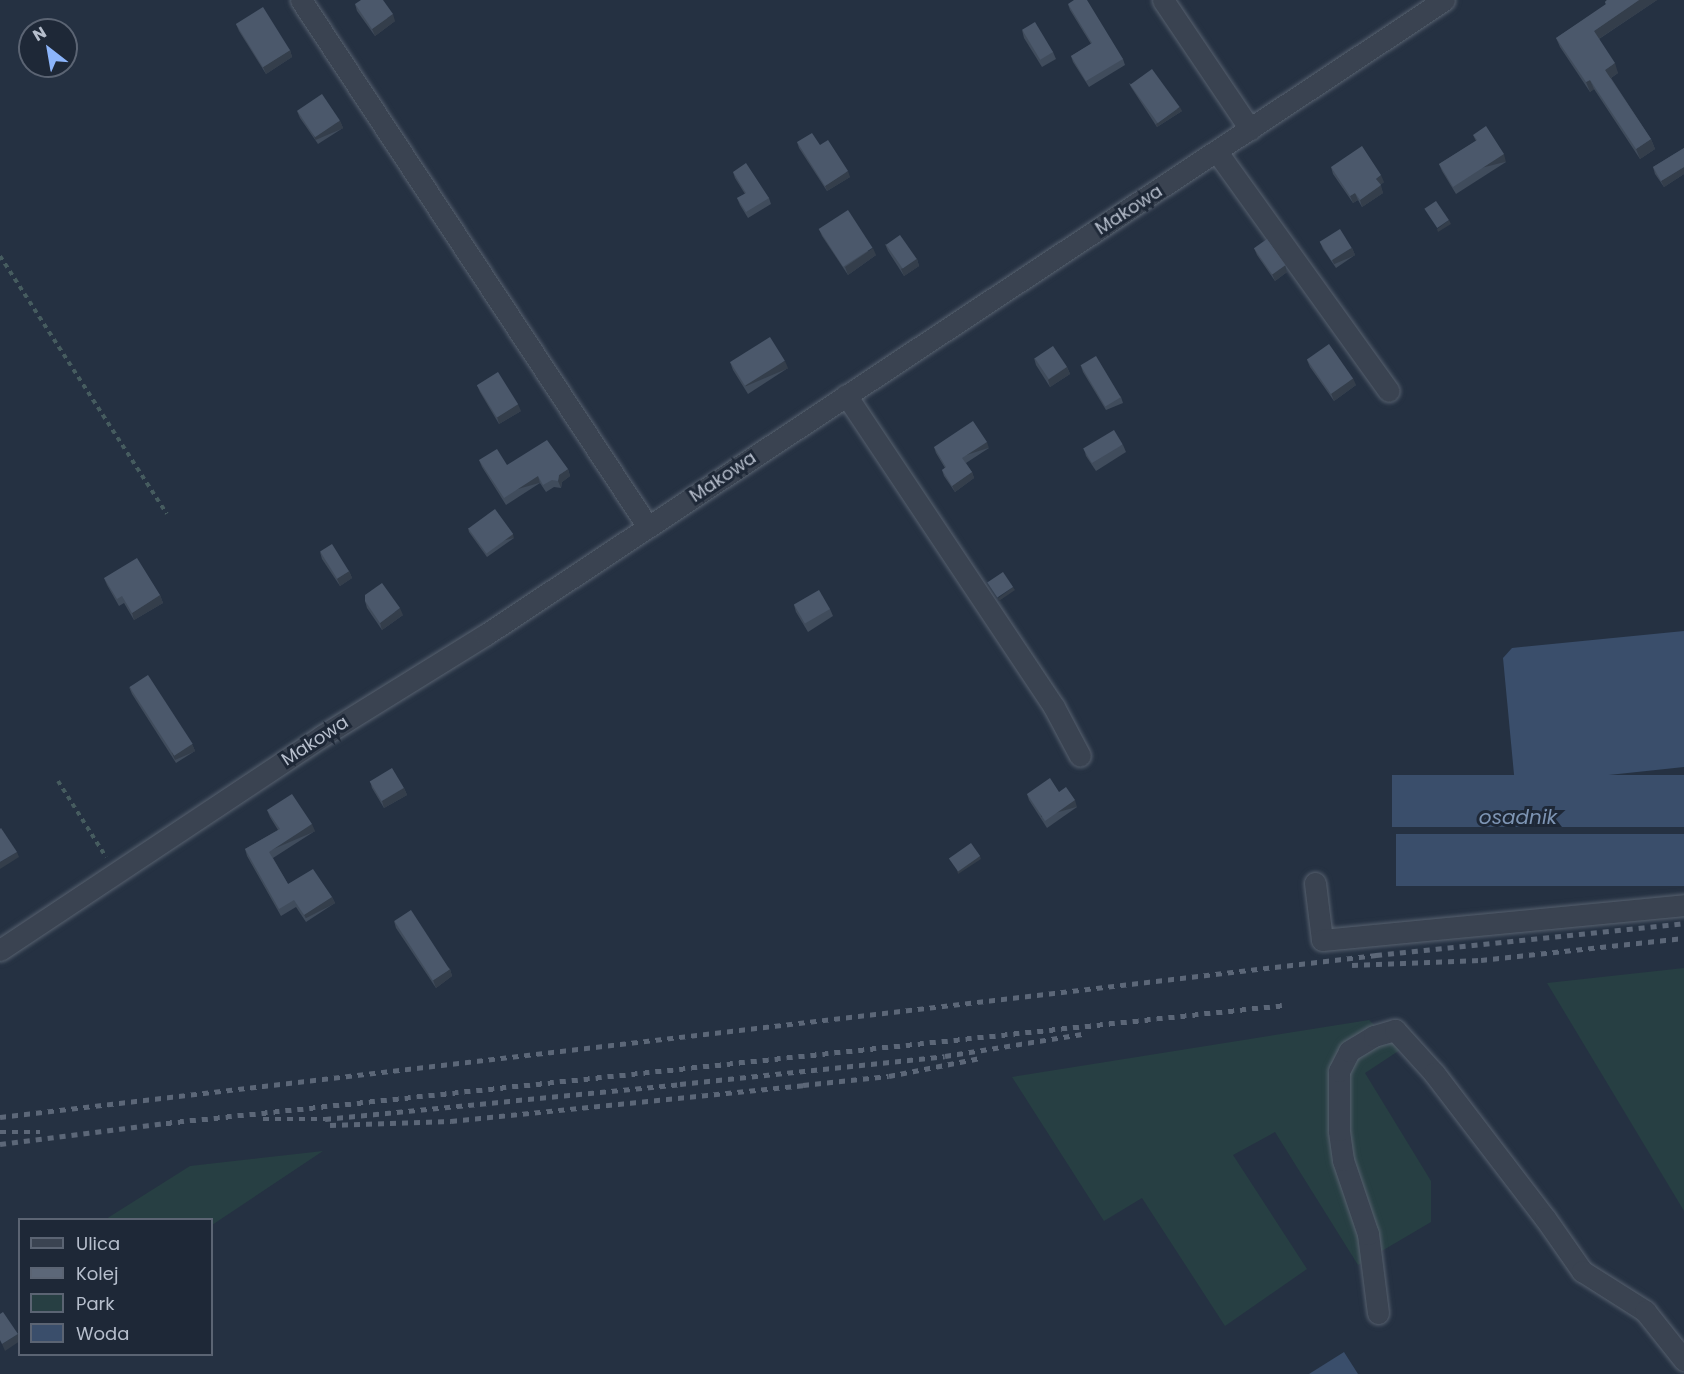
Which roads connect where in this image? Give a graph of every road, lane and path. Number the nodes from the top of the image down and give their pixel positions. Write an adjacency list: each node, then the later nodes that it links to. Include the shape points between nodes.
1 (301, 0): 10 (street)
2 (1163, 0): 4 (street)
3 (1443, 0): 4 (street, Makowa)
4 (1250, 129): 5 (street, Makowa)
5 (1217, 152): 7 (street); 8 (street, Makowa)
6 (0, 256): 9 (path)
7 (1389, 391)
8 (846, 395): 10 (street, Makowa); 11 (street, via 1054,707)
9 (167, 514)
10 (648, 527): 13 (street, Makowa)
11 (1080, 756)
12 (58, 781): 13 (path)
13 (116, 873): 16 (street, Makowa)
14 (1315, 883): 15 (street, via 1322,940)
15 (1684, 905)
16 (0, 950)
17 (1378, 1313): 18 (street, via 1368,1234 1343,1160 1339,1071 1349,1051 1374,1036 1395,1030 1434,1073 1582,1271 1645,1311)
18 (1684, 1360)

